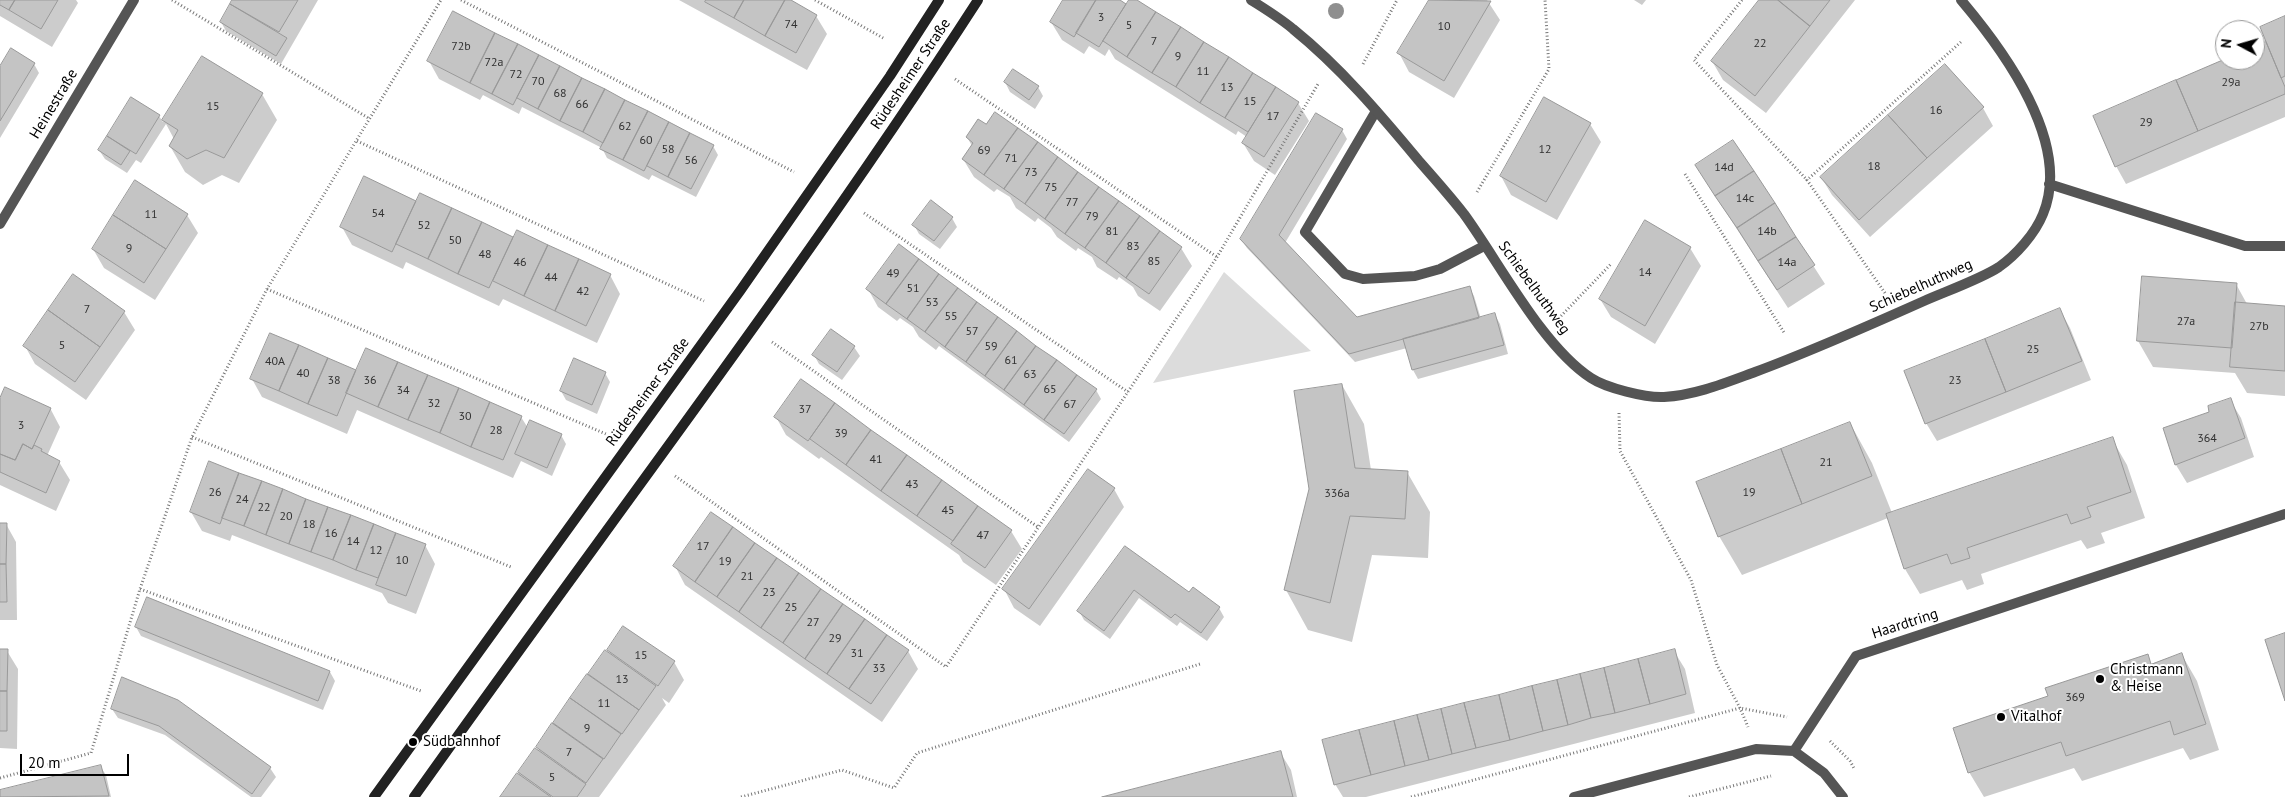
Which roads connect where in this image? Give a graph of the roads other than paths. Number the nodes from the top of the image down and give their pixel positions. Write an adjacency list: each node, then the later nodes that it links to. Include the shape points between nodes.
1 (134, 0): 8 (street, Heinestraße)
2 (938, 0): 13 (main road, Rüdesheimer Straße, via 890,76 740,291)
3 (978, 0): 14 (main road, Rüdesheimer Straße, via 916,96 777,294)
4 (1251, 0): 6 (street, Schiebelhuthweg, via 1291,27 1331,62)
5 (1961, 0): 7 (street, Schiebelhuthweg, via 2032,102 2049,156)
6 (1376, 110): 9 (street, Schiebelhuthweg, via 1464,214); 9 (street, via 1305,232 1345,274 1363,280 1415,276 1440,269)
7 (2049, 184): 9 (street, Schiebelhuthweg, via 2043,214 2028,239 1998,268 1799,356 1703,391 1662,397 1623,390 1592,379 1545,332); 10 (street, via 2245,246)
8 (0, 224)
9 (1484, 246)
10 (2285, 246)
11 (2285, 514): 12 (street, Haardtring, via 1856,656)
12 (1794, 751): 15 (street, via 1756,749); 16 (street, via 1824,773)
13 (374, 797)
14 (414, 797)
15 (1574, 797)
16 (1842, 797)

